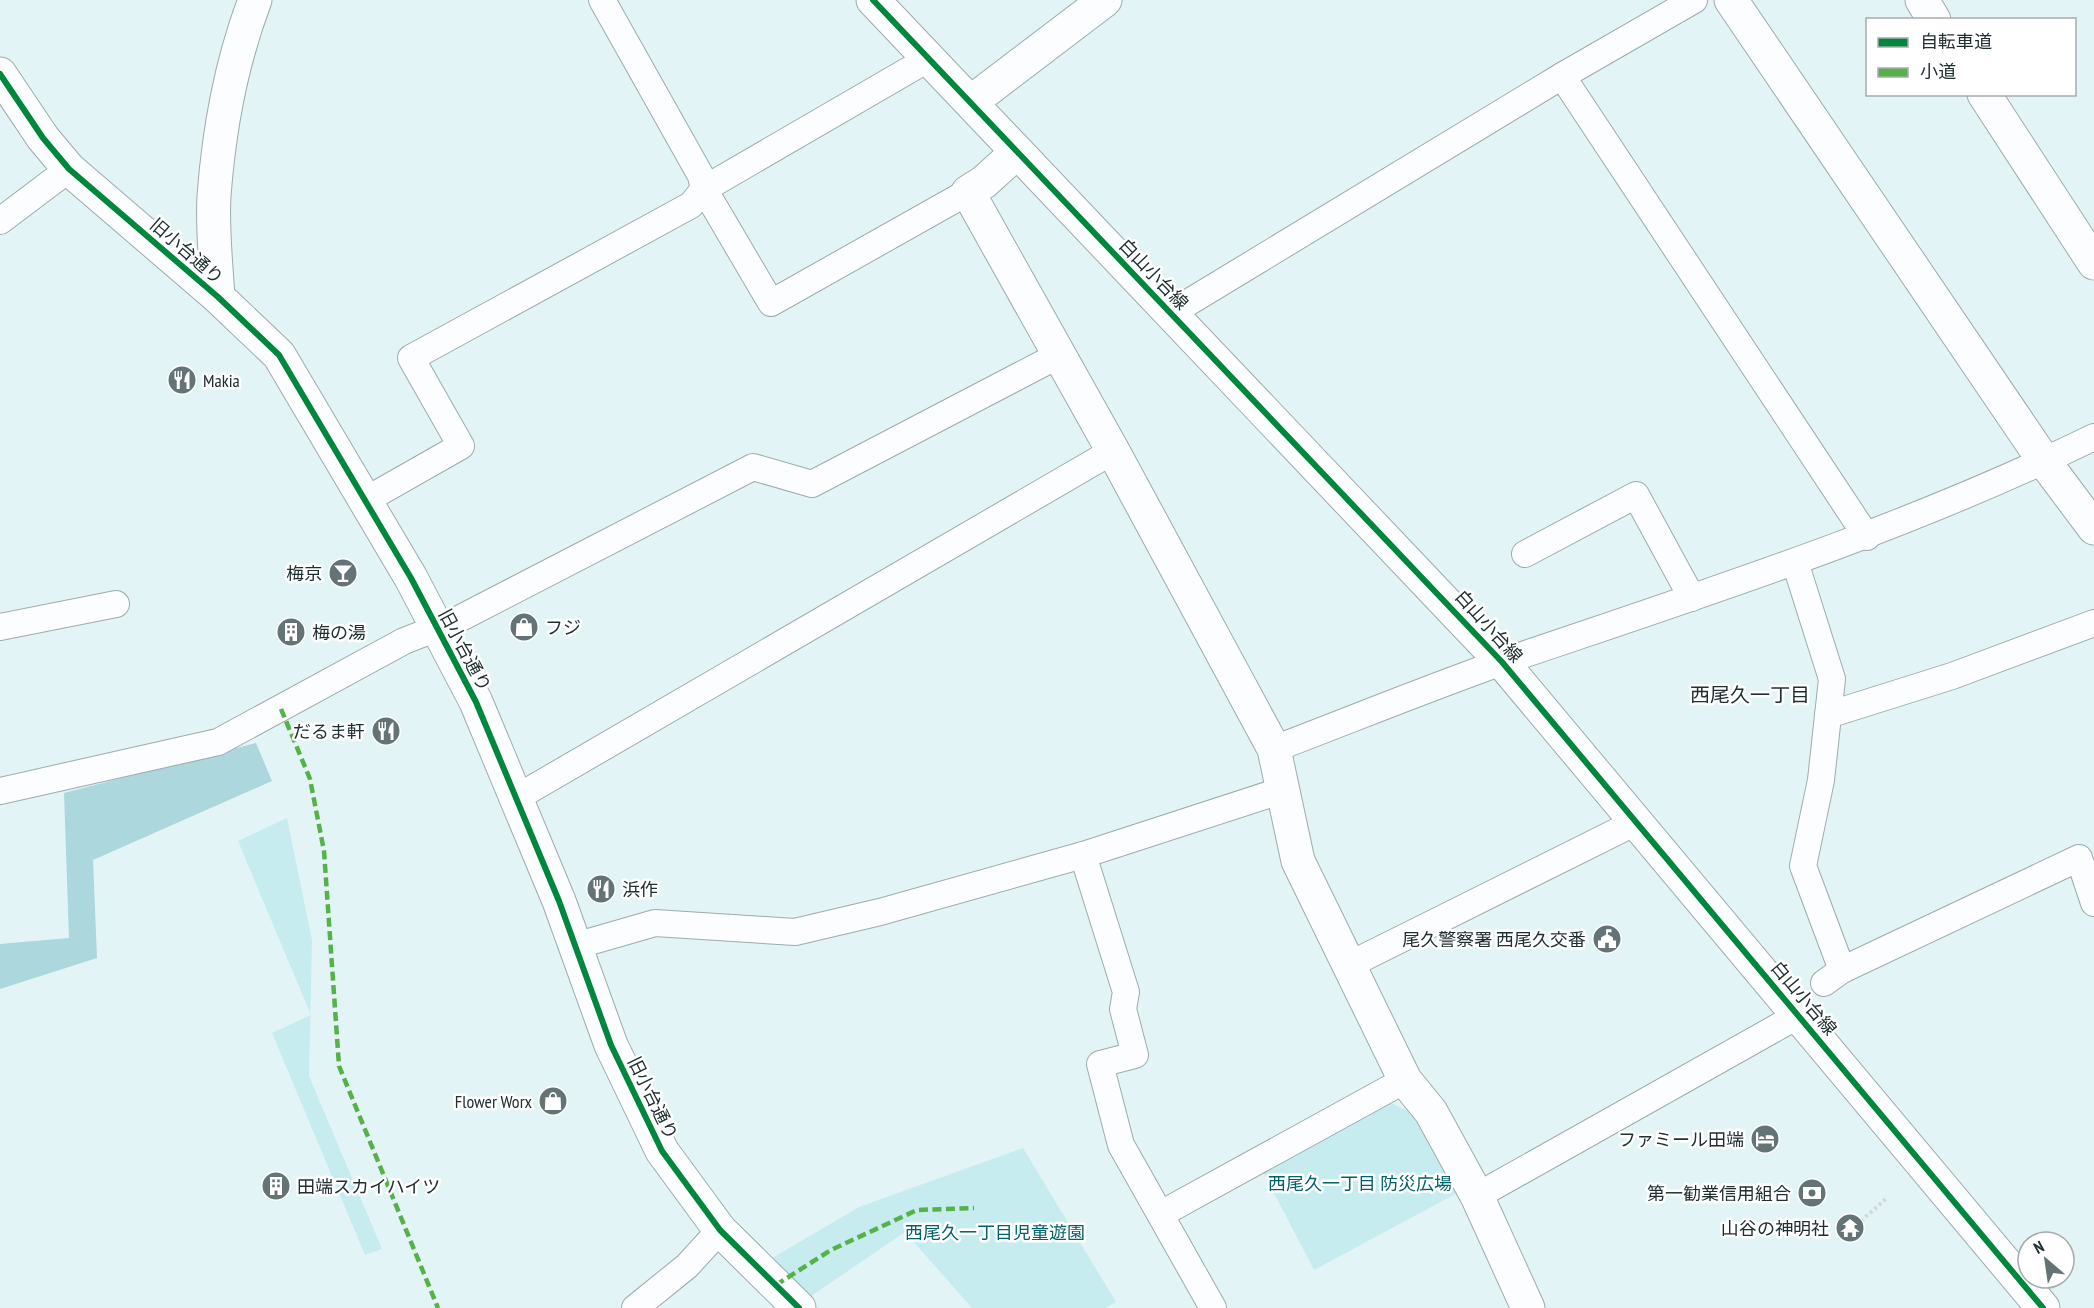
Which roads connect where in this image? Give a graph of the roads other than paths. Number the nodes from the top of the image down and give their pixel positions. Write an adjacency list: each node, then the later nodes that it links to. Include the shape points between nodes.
1 (255, 0): 20 (street, via 243,32 223,116 214,198)
2 (602, 0): 16 (lane, via 701,176)
3 (873, 0): 9 (street, 白山小台線)
4 (1105, 0): 13 (street)
5 (1694, 0): 11 (lane)
6 (1922, 0): 8 (street)
7 (1733, 1): 25 (street)
8 (1933, 18)
9 (928, 59): 13 (street, 白山小台線); 16 (lane)
10 (0, 74): 15 (street, 旧小台通り)
11 (1562, 76): 21 (lane); 28 (lane)
12 (1984, 96): 19 (street)
13 (971, 102): 14 (street, 白山小台線)
14 (1017, 152): 17 (street); 21 (street, 白山小台線)
15 (69, 169): 18 (lane); 20 (street, 旧小台通り)
16 (704, 189): 17 (lane, via 771,303); 26 (lane, via 691,205 411,358 461,446)
17 (968, 192): 22 (street)
18 (0, 221)
19 (2094, 263)
20 (218, 297): 26 (street, 旧小台通り, via 279,355)
21 (1171, 313): 36 (street, 白山小台線)
22 (1059, 355): 24 (street); 35 (lane, via 812,484 753,467)
23 (2094, 437): 25 (lane)
24 (1113, 451): 38 (street); 41 (lane)
25 (2044, 461): 27 (street); 28 (lane)
26 (366, 500): 35 (street, 旧小台通り)
27 (2094, 528)
28 (1867, 537): 30 (lane)
29 (1525, 554): 31 (lane, via 1636,495)
30 (1795, 562): 31 (lane); 37 (lane, via 1832,679)
31 (1692, 598): 36 (lane)
32 (116, 604): 34 (lane)
33 (2094, 623): 37 (lane, via 1952,676)
34 (0, 627)
35 (435, 628): 40 (lane, via 218,742); 41 (street, 旧小台通り, via 476,702)
36 (1502, 662): 38 (lane); 42 (street, 白山小台線)
37 (1828, 715): 44 (lane, via 1821,780 1803,866 1833,977 2079,858)
38 (1274, 749): 39 (street)
39 (1283, 790): 43 (lane); 46 (street, via 1298,861)
40 (0, 791)
41 (516, 798): 45 (street, 旧小台通り)
42 (1636, 822): 46 (lane); 47 (street, 白山小台線)
43 (1083, 855): 45 (lane, via 795,932 655,923); 50 (lane, via 1126,992 1123,1009 1134,1055 1100,1064 1121,1145)
44 (2094, 903)
45 (575, 946): 51 (street, 旧小台通り, via 611,1045 662,1151)
46 (1348, 965): 48 (street)
47 (1799, 1015): 49 (lane); 56 (street, 白山小台線)
48 (1405, 1080): 49 (street, via 1431,1112); 50 (lane)
49 (1477, 1196): 55 (street)
50 (1161, 1214): 54 (lane)
51 (720, 1230): 52 (lane, via 687,1266); 53 (street, 旧小台通り)
52 (635, 1308)
53 (799, 1308)
54 (1213, 1308)
55 (1528, 1308)
56 (2043, 1308)

